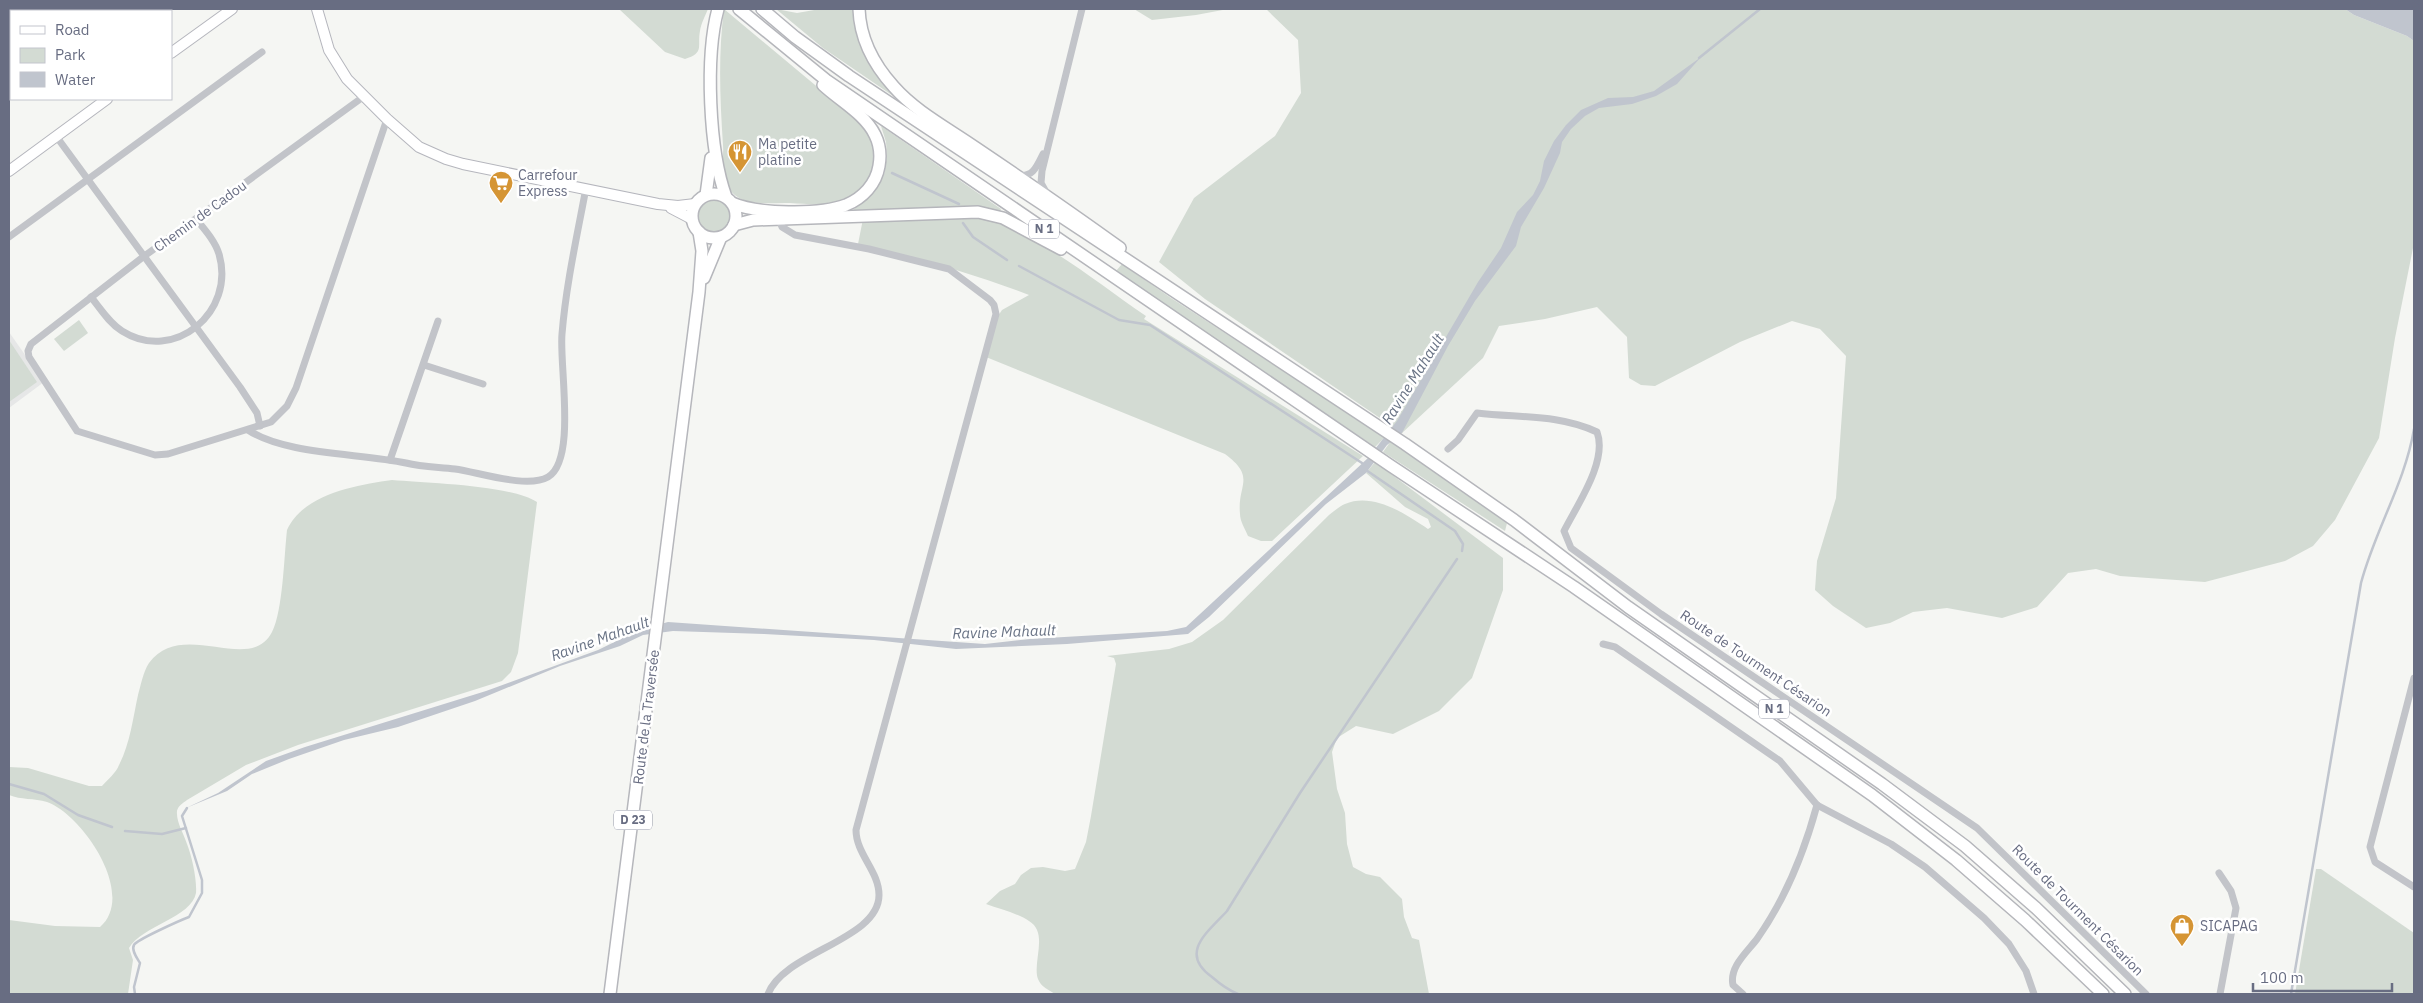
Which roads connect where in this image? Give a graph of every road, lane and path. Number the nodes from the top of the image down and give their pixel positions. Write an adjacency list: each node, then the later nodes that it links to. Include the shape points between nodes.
1 (232, 9): 8 (main road)
2 (317, 9): 11 (main road, via 329,50)
3 (718, 9): 16 (main road, via 712,48)
4 (739, 9): 10 (main road, N 1)
5 (762, 9): 38 (main road, N 1, via 849,76)
6 (859, 9): 18 (main road, via 863,37 870,53 908,102)
7 (1082, 9): 15 (street)
8 (172, 52)
9 (262, 52): 19 (street)
10 (792, 54): 22 (main road, via 870,127 880,151 876,178 857,199 839,207 763,210 742,207); 34 (main road, N 1)
11 (363, 97): 13 (main road); 26 (street, Chemin de Cadou)
12 (106, 100): 14 (main road)
13 (387, 119): 20 (main road, via 419,147 446,159); 42 (street, via 296,388 279,416)
14 (56, 136): 17 (main road); 19 (street)
15 (1049, 140): 18 (street, via 1033,173 1026,176); 25 (street, via 1041,183 1044,190)
16 (713, 144): 21 (main road); 22 (main road, via 718,176)
17 (9, 171)
18 (1015, 174): 25 (main road)
19 (87, 180): 31 (street); 33 (street)
20 (586, 188): 23 (main road); 45 (street, via 561,336 564,425 556,469 546,478 525,481)
21 (706, 195): 22 (main road, via 716,193); 24 (main road)
22 (729, 200): 29 (main road, via 736,212)
23 (658, 204): 24 (main road); 27 (main road)
24 (695, 204): 27 (main road)
25 (1063, 206): 38 (main road)
26 (196, 219): 33 (street, Chemin de Cadou); 39 (street, via 214,242 221,266 221,281 215,306)
27 (692, 219): 30 (main road)
28 (779, 219): 29 (main road); 34 (main road, via 985,213 1011,222); 52 (street, via 785,230 795,235 949,269 990,300 996,309 995,324 856,830 858,842 878,884 875,909 858,928 778,977)
29 (734, 224): 32 (main road)
30 (699, 232): 32 (main road, via 712,238); 35 (main road, Route de la Traversée / D 23, via 702,251)
31 (9, 236)
32 (721, 237): 35 (main road, Route de la Traversée / D 23)
33 (143, 258): 36 (street, Chemin de Cadou); 39 (street)
34 (1106, 273): 55 (main road, N 1, via 1574,587 1872,796 1956,860 2026,920)
35 (699, 292): 51 (main road, Route de la Traversée / D 23)
36 (92, 297): 39 (street, via 114,326 136,338 173,339); 43 (street, Chemin de Cadou, via 38,337 29,348 29,357 74,428 81,433 161,455)
37 (438, 321): 40 (street)
38 (1226, 327): 56 (main road, N 1, via 1405,444 1514,520 1628,607 1882,784 1965,846 2036,908)
39 (196, 328): 42 (street, via 240,387)
40 (424, 365): 41 (street); 45 (street)
41 (483, 384)
42 (260, 426): 43 (street)
43 (248, 430): 45 (street, via 259,437 291,446)
44 (1448, 449): 57 (street, Route de Tourment Césarion, via 1477,413 1547,417 1597,432 1601,442 1597,463 1564,531 1571,548 1661,614 1977,828)
45 (390, 460)
46 (1603, 644): 48 (street, via 1616,647 1780,761)
47 (2414, 678): 50 (street, via 2370,848 2375,862)
48 (1817, 805): 53 (street, via 1804,849 1785,894 1734,969 1733,985); 54 (street, via 1907,854 1953,890 2009,944 2026,971)
49 (2219, 873): 58 (street, via 2231,891 2236,908)
50 (2414, 887)
51 (610, 994)
52 (768, 994)
53 (1743, 994)
54 (2034, 994)
55 (2103, 994)
56 (2125, 994)
57 (2146, 994)
58 (2220, 994)

